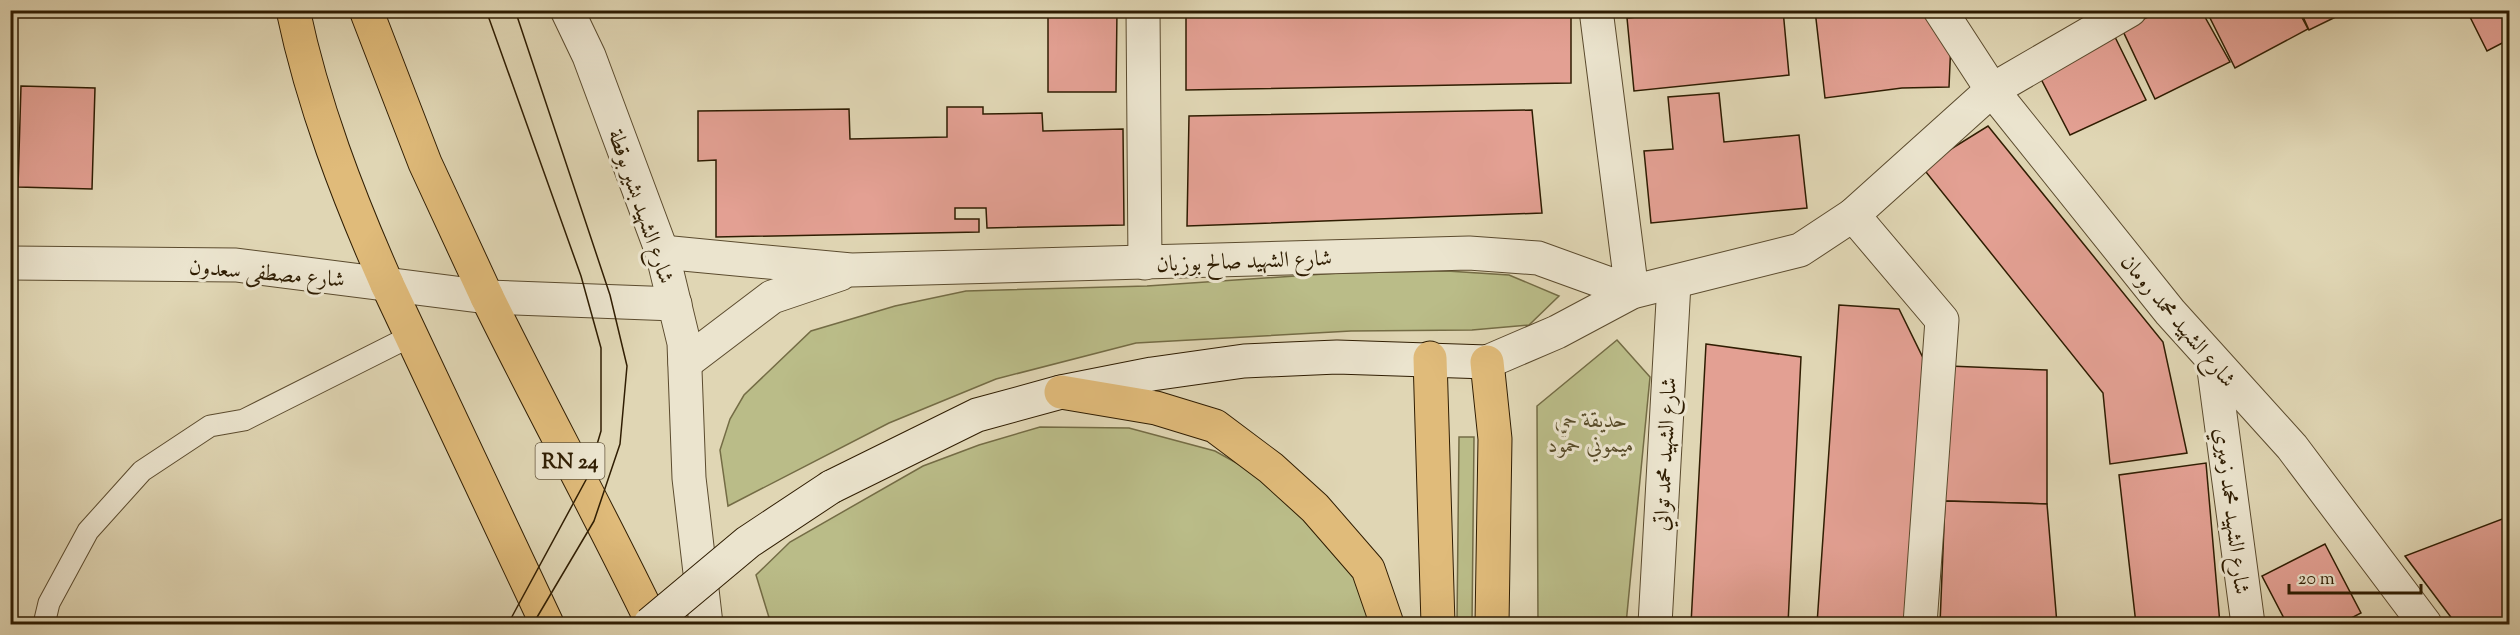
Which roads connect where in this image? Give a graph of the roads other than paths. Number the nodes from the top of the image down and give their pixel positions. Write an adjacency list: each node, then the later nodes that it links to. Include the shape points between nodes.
1 (293, 10): 15 (main road, via 304,62 332,146)
2 (366, 10): 17 (main road, RN 24, via 425,163)
3 (567, 10): 10 (street, شارع الشهيد بشير بوقطة, via 589,56)
4 (1143, 10): 12 (street)
5 (1596, 10): 16 (street)
6 (1940, 10): 8 (street, شارع الشهيد محمد رومان)
7 (2130, 10): 8 (street)
8 (1992, 90): 9 (street); 22 (street, شارع الشهيد محمد رومان)
9 (1853, 215): 14 (street, via 1800,250); 33 (street, via 1942,320)
10 (662, 252): 13 (street, شارع الشهيد صالح بوزيان); 18 (street, شارع الشهيد بشير بوقطة)
11 (10, 263): 15 (street, شارع مصطفى سعدون, via 236,264)
12 (1145, 263): 13 (street, شارع الشهيد صالح بوزيان); 16 (street, شارع الشهيد صالح بوزيان, via 1469,253 1538,258)
13 (851, 270): 23 (street, شارع الشهيد صالح بوزيان, via 772,297)
14 (1674, 283): 16 (street); 32 (street, شارع الشهيد محمد تواتي)
15 (387, 284): 17 (street, شارع مصطفى سعدون); 19 (main road)
16 (1632, 292): 21 (street, via 1557,332)
17 (487, 297): 18 (street, شارع مصطفى سعدون); 27 (main road, RN 24)
18 (675, 304): 23 (street, شارع الشهيد بشير بوقطة)
19 (411, 336): 25 (lane, via 244,420 210,426 142,471 88,531 49,603); 26 (main road)
20 (1430, 358): 21 (street); 24 (street, via 1244,361); 30 (main road)
21 (1487, 362): 31 (main road, via 1495,439)
22 (2213, 362): 34 (street, شارع الشهيد محمد زميري); 35 (street, شارع الشهيد محمد رومان, via 2292,447)
23 (685, 363): 28 (street, شارع الشهيد بشير بوقطة, via 689,478)
24 (1061, 392): 27 (street, bridge, via 977,415 831,487 748,542); 29 (main road, via 1156,408 1215,426 1271,468 1315,508 1368,569)
25 (44, 624)
26 (547, 624)
27 (651, 624)
28 (706, 624)
29 (1387, 624)
30 (1438, 624)
31 (1492, 624)
32 (1655, 624)
33 (1920, 624)
34 (2248, 624)
35 (2425, 624)

